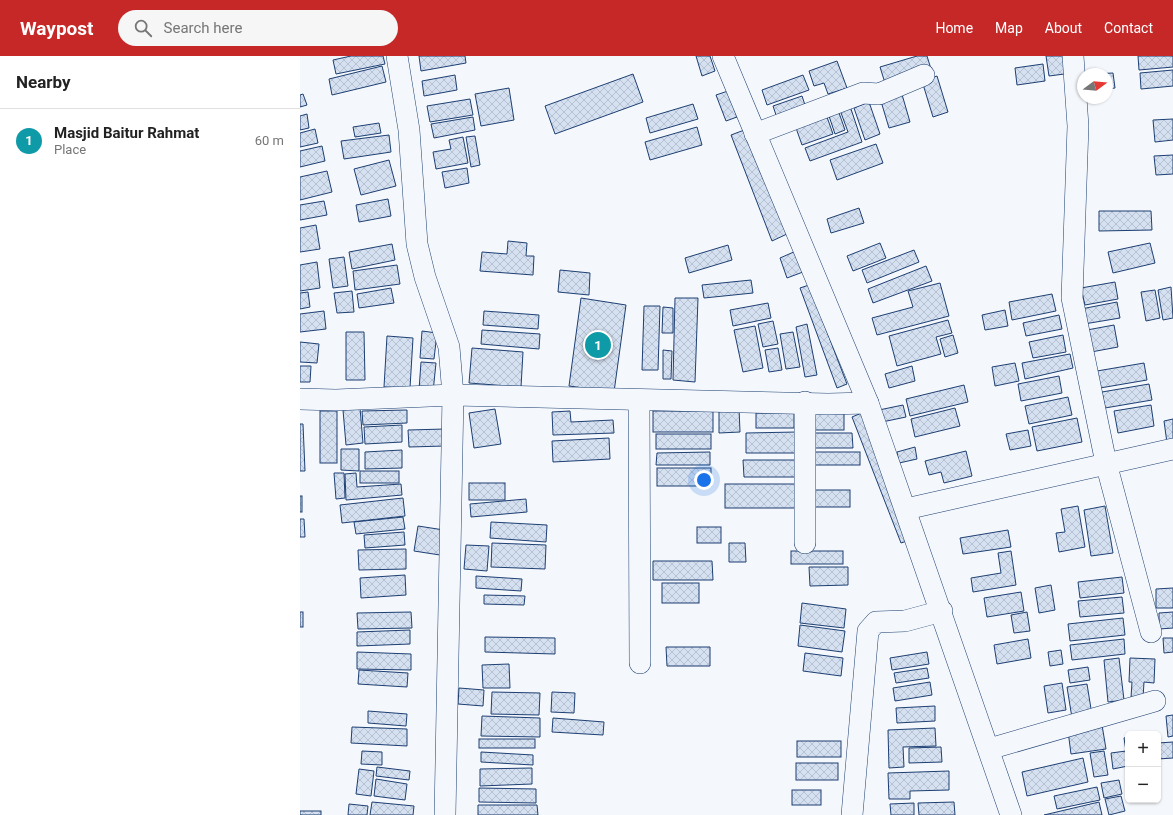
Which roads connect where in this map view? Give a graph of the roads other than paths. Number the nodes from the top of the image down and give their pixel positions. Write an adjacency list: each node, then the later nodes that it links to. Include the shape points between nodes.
1 (397, 56): 6 (street, via 409,130 417,244 425,277 449,347)
2 (723, 56): 5 (street)
3 (1073, 56): 12 (street, via 1078,126 1072,298)
4 (924, 75): 5 (street, via 879,94 863,93)
5 (755, 134): 10 (street)
6 (453, 395): 7 (street); 8 (street); 20 (street)
7 (300, 399)
8 (640, 400): 9 (street); 17 (street)
9 (805, 402): 10 (street); 14 (street)
10 (862, 403): 13 (street)
11 (1173, 449): 12 (street)
12 (1106, 463): 13 (street); 16 (street)
13 (906, 509): 15 (street)
14 (806, 543)
15 (936, 612): 19 (street); 21 (street, via 905,621 876,622 868,631)
16 (1151, 632)
17 (640, 663)
18 (1155, 702): 19 (street)
19 (989, 749): 22 (street)
20 (445, 815)
21 (852, 815)
22 (1011, 815)

